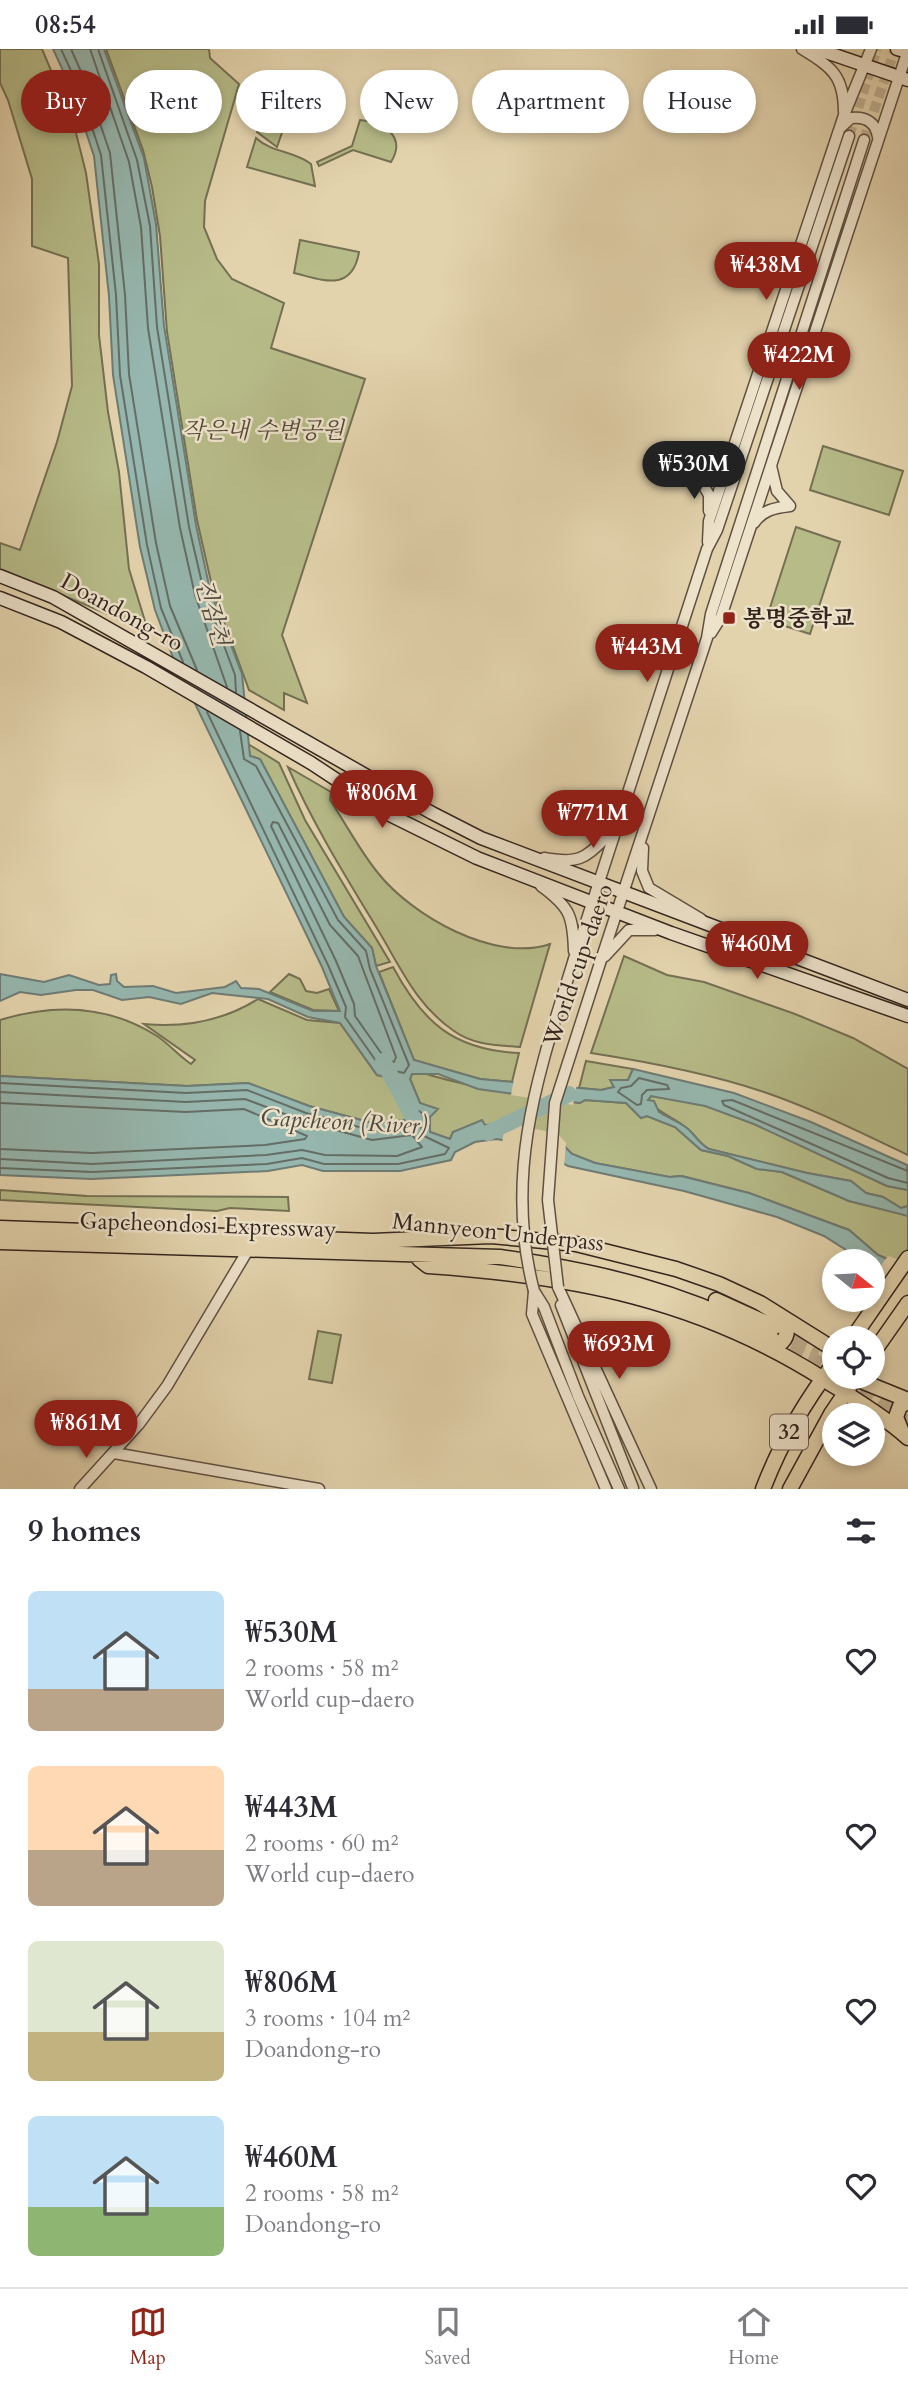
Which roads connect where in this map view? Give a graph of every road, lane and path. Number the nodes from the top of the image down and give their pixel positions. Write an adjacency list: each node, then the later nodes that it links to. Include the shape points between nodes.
1 (802, 49): 8 (street, via 831,68 841,82)
2 (817, 49): 6 (main road)
3 (872, 49): 6 (street)
4 (897, 49): 5 (main road)
5 (908, 52): 7 (street)
6 (865, 67): 7 (main road); 8 (street)
7 (903, 79): 11 (street)
8 (844, 115): 9 (street)
9 (843, 135): 11 (street, via 851,118 865,118 874,126); 12 (street); 16 (street, via 717,530)
10 (864, 140): 19 (street, World cup-daero)
11 (877, 144): 13 (street)
12 (737, 443): 14 (street); 14 (street, via 719,467 698,476 709,495)
13 (771, 461): 15 (street); 15 (street, via 777,491 790,506 760,514)
14 (709, 521): 16 (street)
15 (750, 529): 19 (street, via 721,617)
16 (707, 548): 20 (street, World cup-daero)
17 (0, 576): 22 (main road, Doandong-ro, via 53,597 140,644 432,813 481,838)
18 (0, 598): 23 (main road, Doandong-ro, via 61,622 146,667 434,838)
19 (707, 638): 21 (street, World cup-daero)
20 (616, 828): 22 (street, via 583,859 565,862); 24 (street, World cup-daero)
21 (643, 838): 25 (street, World cup-daero); 28 (street, via 642,871 649,888 660,898 690,910)
22 (534, 856): 24 (main road, Doandong-ro)
23 (531, 878): 26 (main road, Doandong-ro); 30 (street, via 566,907)
24 (599, 881): 25 (main road, Doandong-ro); 26 (street, World cup-daero)
25 (625, 893): 27 (street, World cup-daero); 28 (main road, Doandong-ro)
26 (593, 902): 27 (main road, Doandong-ro); 30 (street, World cup-daero)
27 (619, 912): 29 (main road, Doandong-ro); 31 (street, World cup-daero)
28 (708, 926): 32 (main road, Doandong-ro)
29 (671, 933): 31 (street, via 629,930); 33 (main road, Doandong-ro)
30 (574, 959): 41 (street, World cup-daero, bridge, via 530,1105 524,1154 523,1230)
31 (601, 960): 40 (street, World cup-daero, bridge, via 564,1070 554,1116 548,1200)
32 (908, 1000)
33 (908, 1016)
34 (0, 1228): 37 (main road, Gapcheondosi Expressway)
35 (373, 1241): 37 (main road, Gapcheondosi Expressway); 43 (main road, via 468,1236 576,1244 676,1269); 45 (main road, Mannyeon Underpass, via 581,1259 682,1288)
36 (0, 1242): 37 (main road, Gapcheondosi Expressway)
37 (252, 1242): 38 (main road, Gapcheondosi Expressway); 57 (street, via 167,1385)
38 (415, 1256): 45 (main road, Mannyeon Underpass, via 500,1257 603,1273 675,1294)
39 (908, 1258): 44 (main road)
40 (558, 1287): 58 (street); 59 (street, World cup-daero, via 589,1384)
41 (534, 1291): 62 (street, via 533,1314); 63 (street, World cup-daero)
42 (908, 1303): 46 (main road)
43 (775, 1312): 45 (main road, via 787,1327 786,1337 782,1342); 47 (main road)
44 (861, 1326)
45 (770, 1336): 48 (main road)
46 (885, 1336)
47 (822, 1342)
48 (822, 1370)
49 (885, 1384): 55 (main road)
50 (822, 1387): 64 (main road, 32, via 804,1405)
51 (842, 1389): 54 (main road)
52 (848, 1389): 54 (main road)
53 (881, 1389): 55 (main road)
54 (846, 1393): 56 (main road); 65 (main road)
55 (908, 1400): 56 (main road, via 896,1417)
56 (906, 1436)
57 (114, 1453): 60 (street); 61 (street)
58 (649, 1486)
59 (633, 1488)
60 (80, 1489)
61 (319, 1489)
62 (606, 1489)
63 (619, 1489)
64 (763, 1489)
65 (790, 1489)

